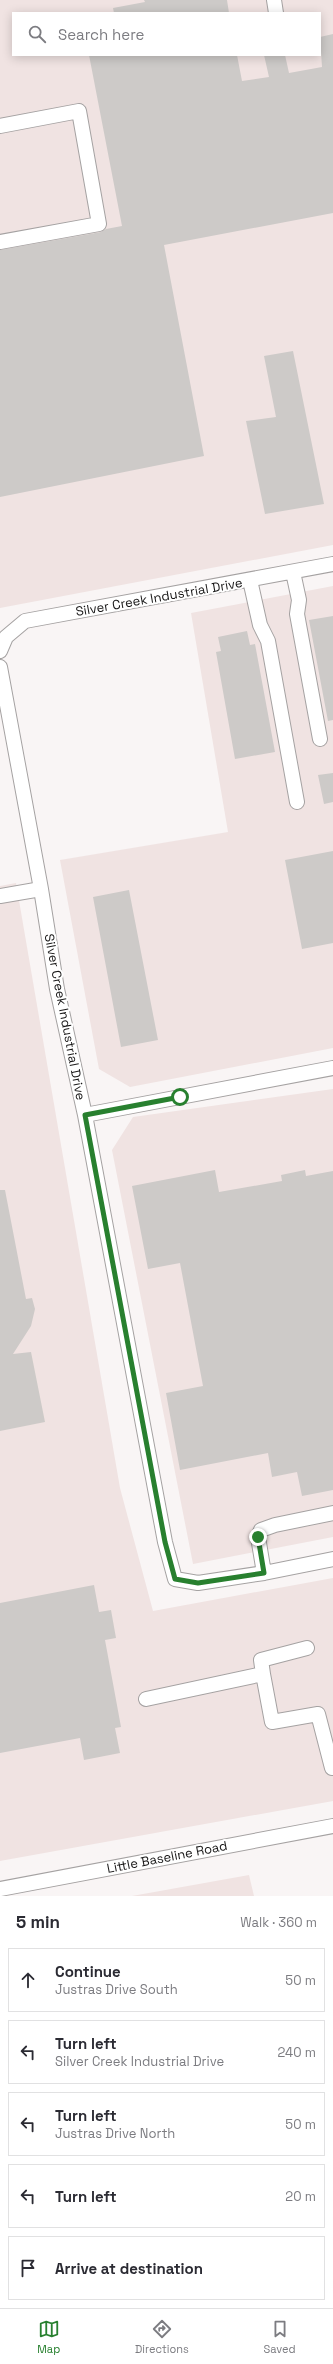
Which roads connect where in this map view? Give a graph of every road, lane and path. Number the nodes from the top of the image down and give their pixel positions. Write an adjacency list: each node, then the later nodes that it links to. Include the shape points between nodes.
1 (274, 0): 2 (street)
2 (276, 12)
3 (0, 126): 4 (street, via 79,111 99,224)
4 (0, 242)
5 (333, 564): 6 (street, Silver Creek Industrial Drive)
6 (293, 572): 7 (street, Silver Creek Industrial Drive); 11 (street, via 299,600 296,614)
7 (250, 580): 8 (street, Silver Creek Industrial Drive, via 25,621); 12 (street, via 260,624 268,641)
8 (3, 634): 9 (street, Silver Creek Industrial Drive)
9 (0, 651)
10 (0, 667): 13 (street, Silver Creek Industrial Drive)
11 (320, 740)
12 (297, 802)
13 (41, 888): 14 (street); 16 (street, Silver Creek Industrial Drive, via 56,989)
14 (0, 896)
15 (333, 1068): 16 (street)
16 (85, 1115): 19 (street, Silver Creek Industrial Drive, via 165,1542 175,1579 198,1583)
17 (333, 1513): 19 (street, via 261,1530 258,1537)
18 (333, 1558): 19 (street)
19 (264, 1573)
20 (308, 1648): 21 (street, via 261,1660)
21 (263, 1674): 22 (street); 23 (street, via 272,1722 318,1714)
22 (146, 1699)
23 (332, 1768)
24 (333, 1826): 25 (street, Little Baseline Road)
25 (0, 1889)

